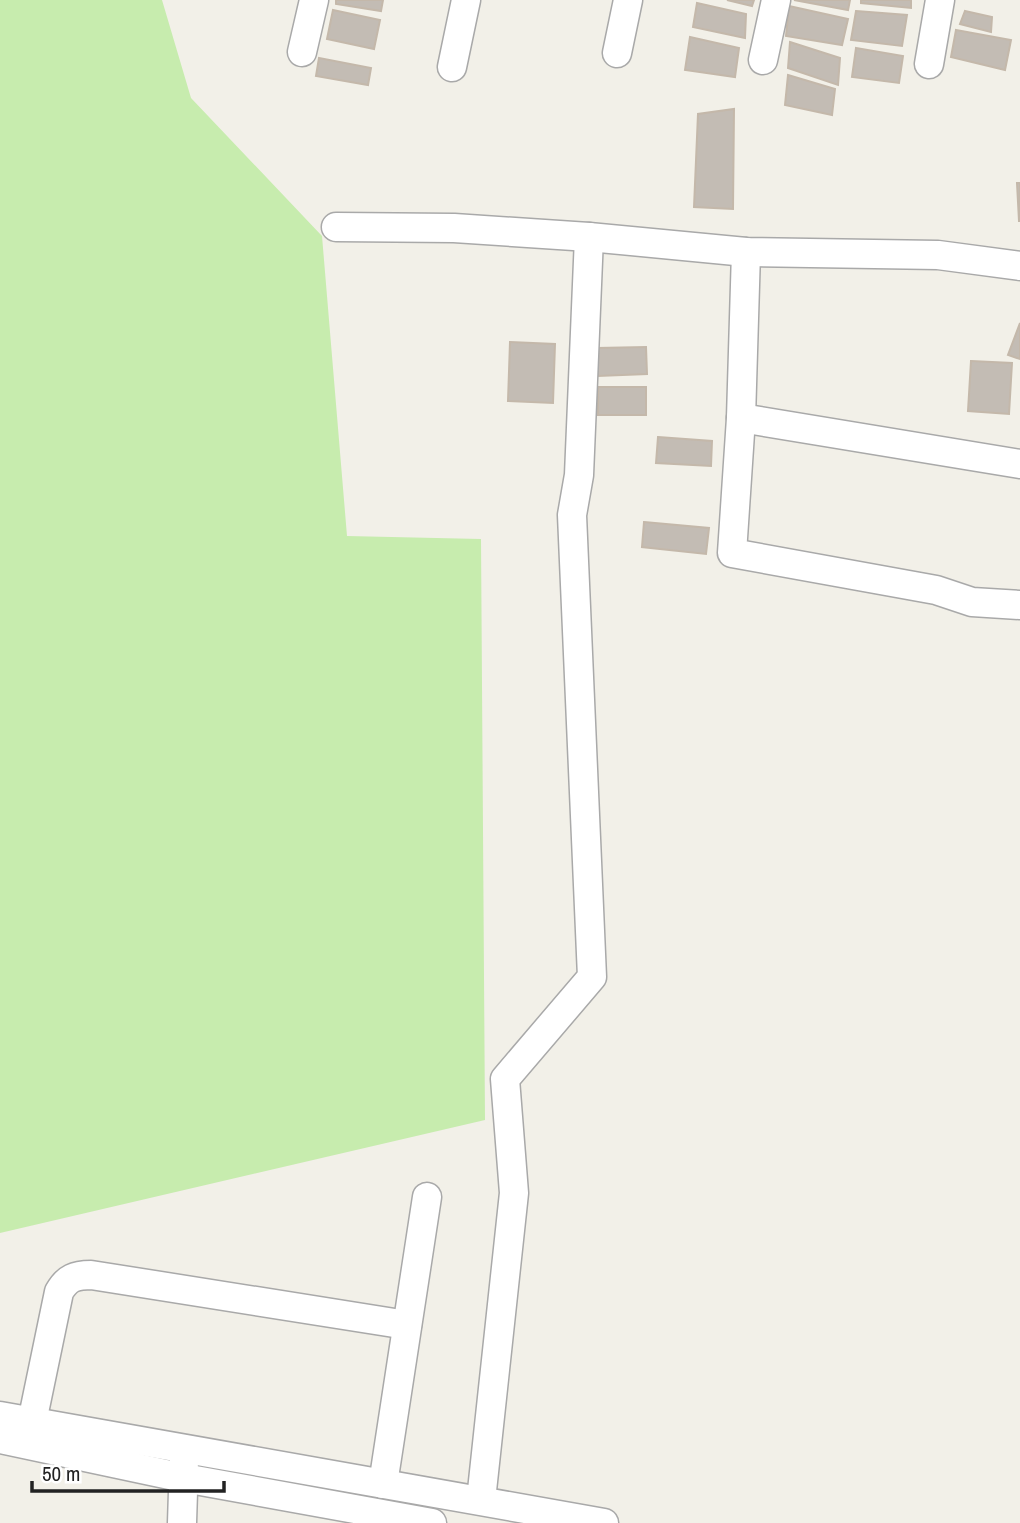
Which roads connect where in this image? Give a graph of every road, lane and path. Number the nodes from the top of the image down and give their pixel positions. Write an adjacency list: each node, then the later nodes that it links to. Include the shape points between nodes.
1 (314, 0): 6 (street)
2 (466, 0): 10 (street)
3 (628, 0): 7 (street)
4 (776, 0): 8 (street)
5 (940, 0): 9 (street)
6 (302, 51)
7 (617, 53)
8 (763, 60)
9 (929, 64)
10 (452, 66)
11 (336, 227): 12 (street, via 454,228)
12 (589, 237): 13 (street); 25 (street, via 579,475 572,515 592,977 505,1079 514,1193)
13 (746, 252): 14 (street, via 938,255); 15 (street)
14 (1020, 265)
15 (741, 418): 16 (street); 17 (street, via 732,553 936,590 972,602)
16 (1020, 464)
17 (1020, 605)
18 (427, 1197): 19 (street)
19 (407, 1325): 21 (street, via 78,1275 66,1280 59,1292); 24 (street)
20 (0, 1416): 21 (street)
21 (32, 1422): 23 (street)
22 (0, 1439): 23 (street)
23 (184, 1464): 24 (street); 26 (street); 27 (street)
24 (383, 1484): 25 (street)
25 (481, 1500): 28 (street)
26 (182, 1523)
27 (432, 1523)
28 (604, 1523)

